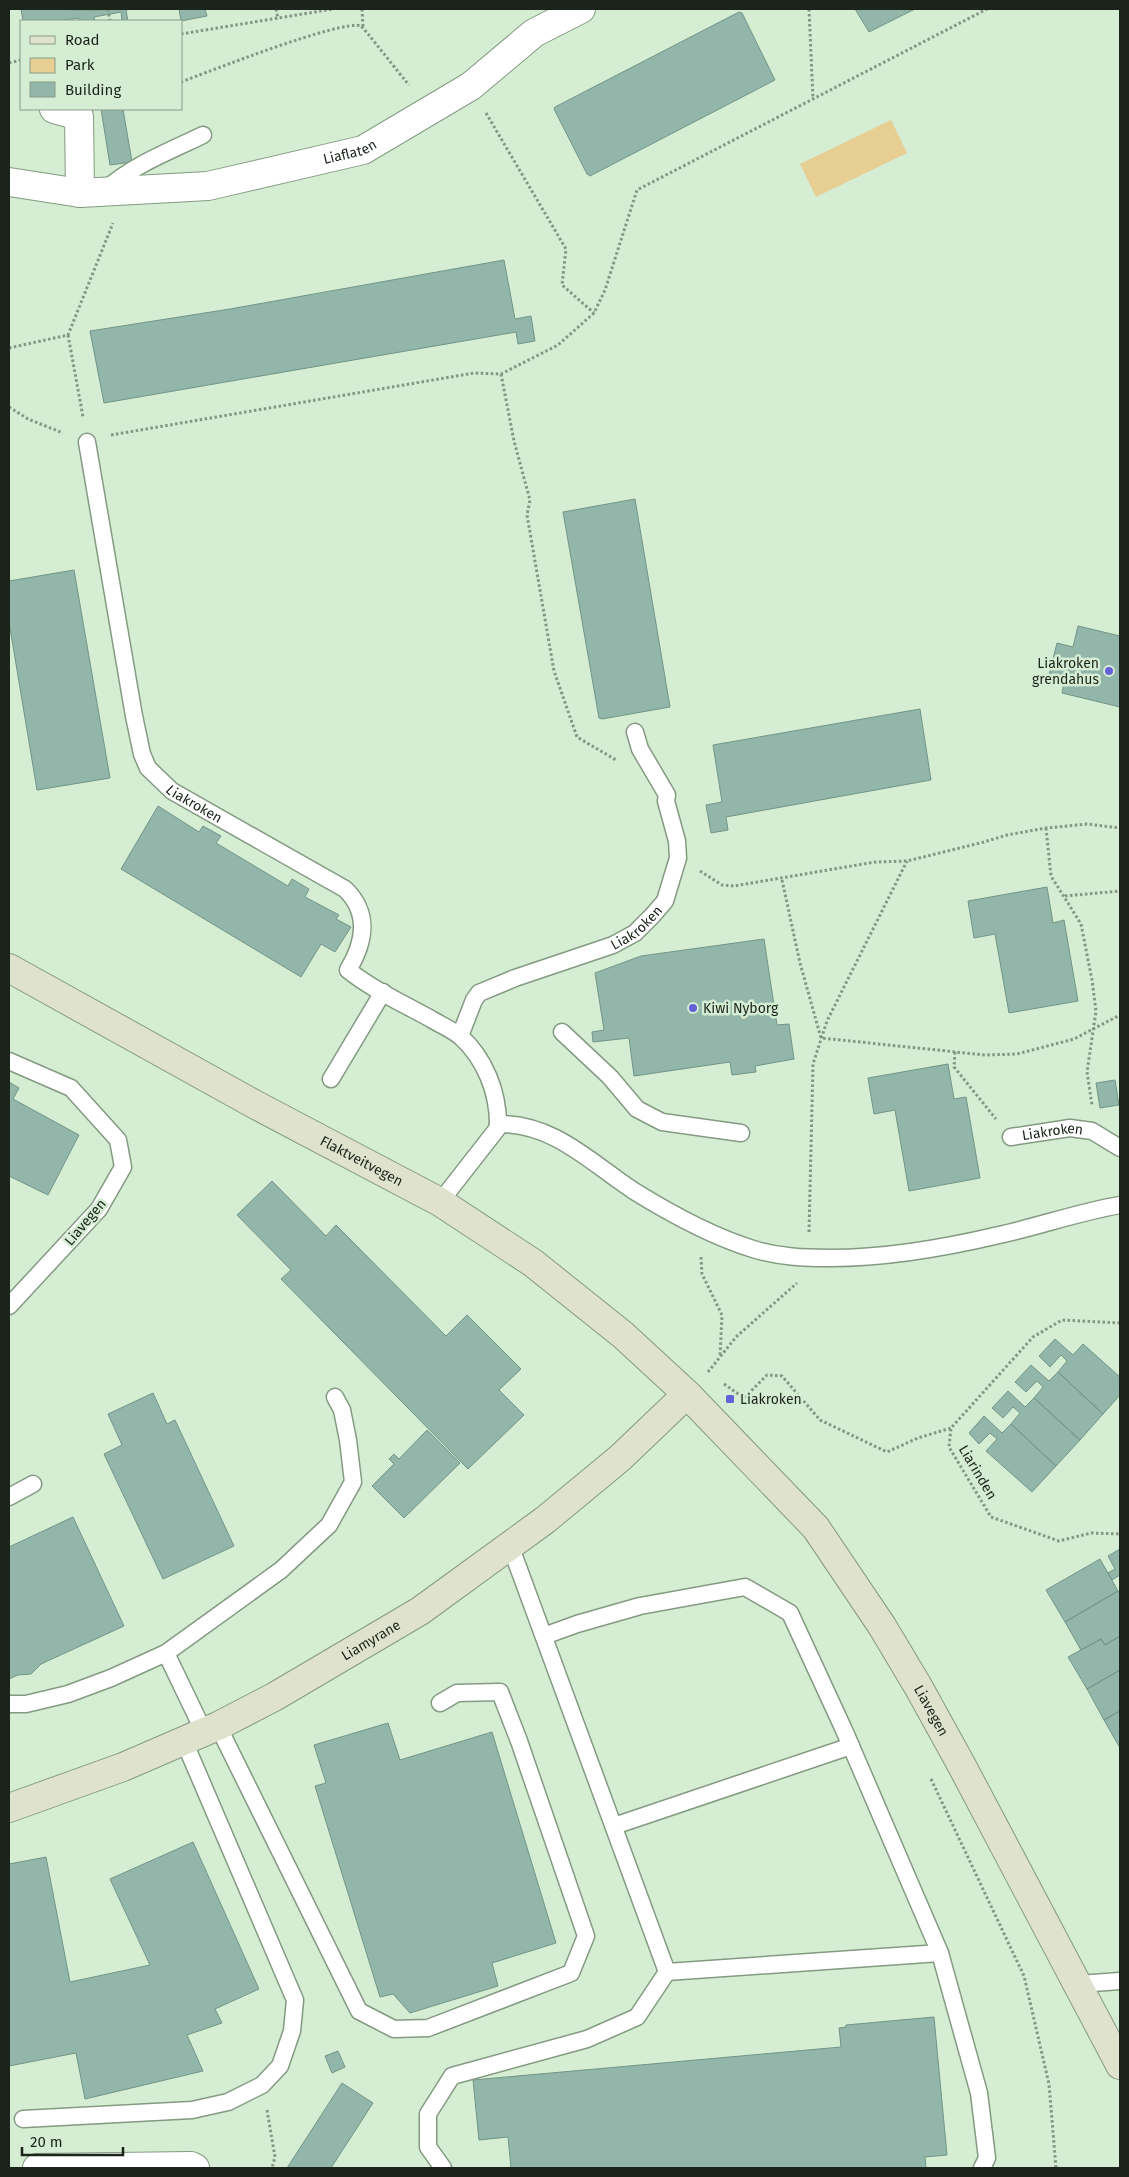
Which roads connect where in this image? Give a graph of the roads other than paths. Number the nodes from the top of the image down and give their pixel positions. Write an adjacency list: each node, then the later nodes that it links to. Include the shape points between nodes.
1 (581, 9): 5 (street, Liaflaten, via 534,33 470,86 363,150 208,186)
2 (58, 110): 5 (street, via 79,116)
3 (203, 135): 5 (lane, via 155,158)
4 (9, 182): 5 (street, Liaflaten)
5 (104, 191)
6 (87, 442): 9 (lane, Liakroken, via 134,716 148,768 172,791 344,889 355,899 360,908 362,938 348,970)
7 (635, 732): 11 (lane, Liakroken, via 640,749 667,795 677,841 678,858 665,901 635,933 613,945 479,993)
8 (9, 968): 18 (main road, Flaktveitvegen, via 254,1104)
9 (383, 992): 11 (lane, Liakroken); 13 (lane)
10 (562, 1032): 15 (lane, via 610,1077 637,1109 662,1122)
11 (460, 1036): 14 (lane, Liakroken, via 491,1082)
12 (9, 1061): 20 (lane, Liavegen, via 71,1088 118,1140 124,1167 99,1209)
13 (332, 1079)
14 (498, 1124): 18 (lane, via 470,1166); 19 (lane, via 514,1123 539,1129 575,1149 633,1190 702,1229 752,1249 785,1257 873,1257 950,1246)
15 (741, 1133)
16 (1012, 1137): 17 (lane, Liakroken, via 1070,1128 1092,1131)
17 (1120, 1148)
18 (440, 1202): 21 (main road, Flaktveitvegen, via 533,1263 623,1335)
19 (1120, 1205)
20 (9, 1306)
21 (687, 1394): 25 (main road, Liamyrane, via 617,1460); 37 (main road, Liavegen, via 816,1528 882,1626 924,1696)
22 (335, 1397): 27 (lane, via 342,1410 353,1482 333,1520 281,1570)
23 (33, 1484): 24 (lane)
24 (9, 1497)
25 (510, 1546): 26 (lane); 30 (main road, Liamyrane, via 420,1611 274,1697)
26 (544, 1636): 31 (lane, via 640,1606 745,1588 790,1613); 33 (lane)
27 (166, 1653): 29 (lane, via 68,1694 26,1704); 30 (lane)
28 (440, 1703): 30 (lane, via 457,1693 500,1692 586,1936 571,1973 428,2028 394,2029 359,2011)
29 (9, 1704)
30 (202, 1733): 32 (main road, Liamyrane, via 114,1770); 39 (lane, via 295,2000 292,2031 280,2066 262,2085 228,2102 192,2110)
31 (851, 1746): 33 (lane); 34 (lane)
32 (9, 1808)
33 (614, 1826): 35 (lane)
34 (940, 1953): 35 (lane); 43 (lane, via 979,2093 987,2158)
35 (667, 1972): 42 (lane, via 637,2017 587,2039 452,2076 428,2114 428,2147)
36 (1120, 1980): 37 (lane)
37 (1079, 1984): 38 (main road, Liavegen)
38 (1120, 2065)
39 (23, 2119)
40 (38, 2168): 41 (street)
41 (195, 2168)
42 (442, 2168)
43 (982, 2168)

